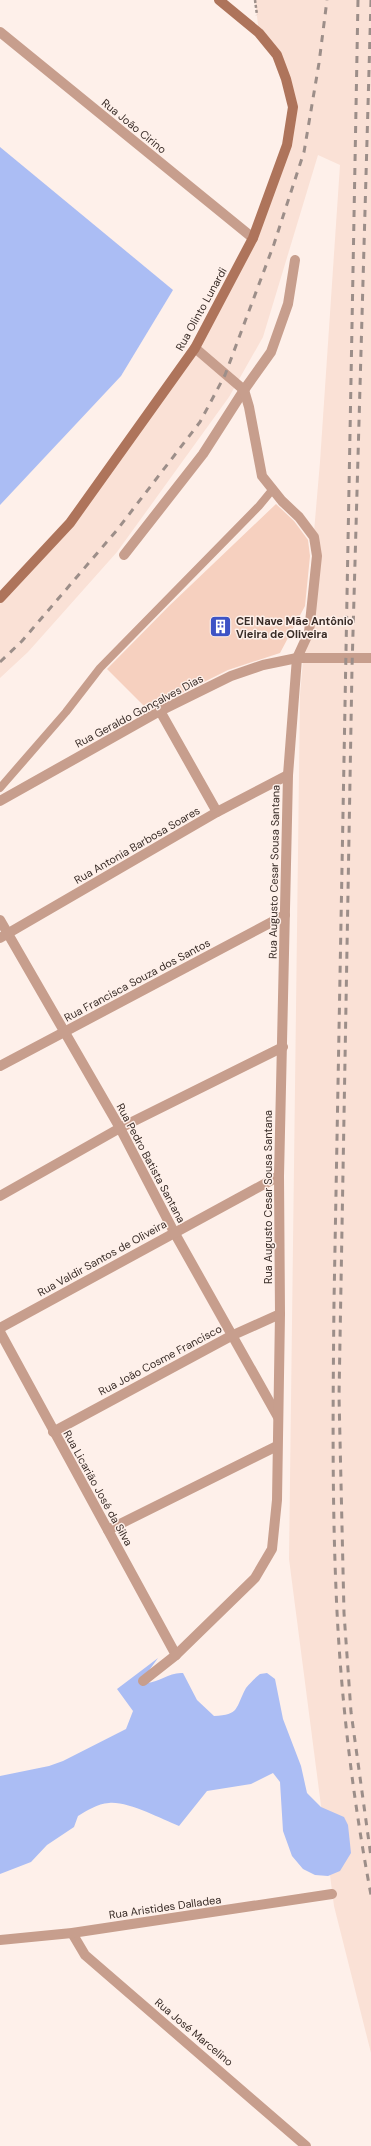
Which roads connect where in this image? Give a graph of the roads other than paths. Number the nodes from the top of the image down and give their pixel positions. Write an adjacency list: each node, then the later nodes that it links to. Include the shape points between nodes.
1 (219, 0): 3 (street, Rua Olinto Lunardi, via 259,33 277,55 293,107 287,144)
2 (0, 32): 3 (street, Rua João Cirino)
3 (253, 238): 5 (street, Rua Olinto Lunardi)
4 (294, 260): 6 (street, via 288,304 271,352)
5 (194, 348): 6 (street); 9 (street, Rua Olinto Lunardi, via 70,523)
6 (244, 390): 7 (street, via 262,476); 8 (street, via 204,454)
7 (273, 489): 10 (street, via 314,537 317,556 309,632); 14 (lane, via 100,668 66,712)
8 (124, 555)
9 (0, 598)
10 (297, 658): 11 (street, Rua Geraldo Gonçalves Dias); 12 (street, Rua Geraldo Gonçalves Dias, via 263,665 231,676); 13 (street, Rua Augusto Cesar Sousa Santana)
11 (371, 658)
12 (160, 711): 15 (street, Rua Geraldo Gonçalves Dias); 16 (street)
13 (288, 775): 16 (street, Rua Antonia Barbosa Soares); 17 (street, Rua Augusto Cesar Sousa Santana)
14 (0, 788)
15 (0, 801)
16 (217, 812): 19 (street, Rua Antonia Barbosa Soares)
17 (285, 916): 20 (street, Rua Francisca Souza dos Santos); 21 (street, Rua Augusto Cesar Sousa Santana)
18 (0, 920): 19 (street, Rua Pedro Batista Santana)
19 (4, 936): 20 (street, Rua Pedro Batista Santana)
20 (65, 1031): 22 (street, Rua Francisca Souza dos Santos); 23 (street, Rua Pedro Batista Santana)
21 (283, 1047): 23 (street); 24 (street, Rua Augusto Cesar Sousa Santana)
22 (0, 1066)
23 (120, 1128): 25 (street); 26 (street, Rua Pedro Batista Santana)
24 (279, 1176): 26 (street, Rua Valdir Santos de Oliveira); 27 (street, Rua Augusto Cesar Sousa Santana)
25 (0, 1196)
26 (174, 1232): 28 (street, Rua Valdir Santos de Oliveira); 30 (street, Rua Pedro Batista Santana)
27 (280, 1314): 30 (street, Rua João Cosme Francisco); 31 (street, Rua Augusto Cesar Sousa Santana)
28 (0, 1328)
29 (0, 1332): 32 (street, Rua Licarião José da Silva)
30 (232, 1336): 31 (street, Rua Pedro Batista Santana); 32 (street, Rua João Cosme Francisco)
31 (278, 1419): 33 (street, Rua Augusto Cesar Sousa Santana)
32 (53, 1432): 34 (street, Rua Licarião José da Silva)
33 (277, 1446): 34 (street); 35 (street, Rua Augusto Cesar Sousa Santana, via 277,1500 272,1549 255,1578)
34 (108, 1530): 35 (street, Rua Licarião José da Silva)
35 (176, 1655): 36 (street, Rua Augusto Cesar Sousa Santana)
36 (143, 1681)
37 (332, 1894): 38 (street, Rua Aristides Dalladea)
38 (72, 1933): 39 (street, Rua Aristides Dalladea); 40 (street, Rua José Marcelino, via 85,1955)
39 (0, 1940)
40 (306, 2146)

